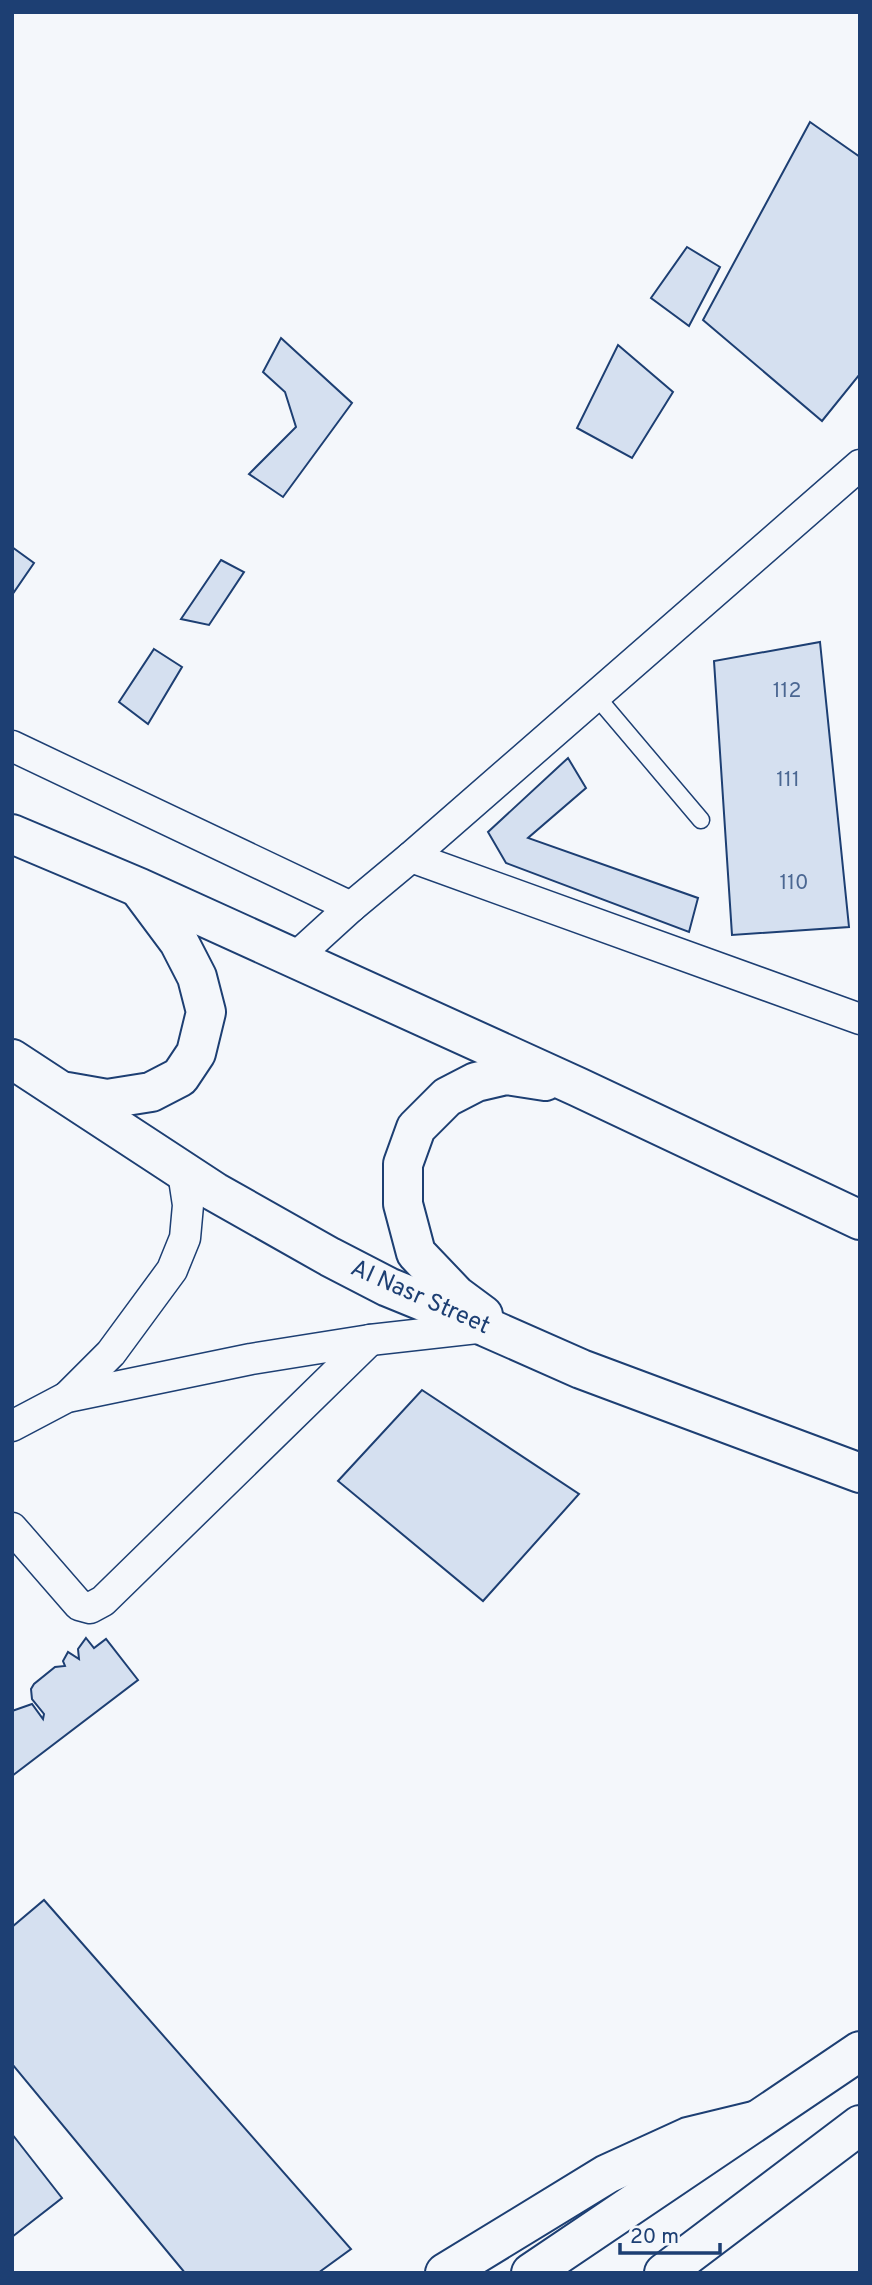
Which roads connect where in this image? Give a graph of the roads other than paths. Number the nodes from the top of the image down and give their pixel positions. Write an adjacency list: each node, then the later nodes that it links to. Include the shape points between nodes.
1 (860, 465): 2 (street)
2 (596, 696): 4 (lane); 6 (street)
3 (12, 746): 8 (street)
4 (701, 820)
5 (12, 834): 7 (main road)
6 (411, 857): 8 (street); 10 (street)
7 (140, 888): 9 (main road); 13 (main road, via 179,942 197,977 206,1012 196,1053 180,1077 151,1092 107,1098)
8 (351, 907): 9 (street)
9 (295, 958): 12 (main road)
10 (860, 1019)
11 (12, 1059): 13 (main road, Al Nasr Street)
12 (578, 1087): 15 (main road); 16 (main road, via 506,1074 476,1082 447,1097 416,1128 403,1164 403,1204 416,1253)
13 (61, 1091): 14 (main road, Al Nasr Street)
14 (183, 1172): 16 (main road, Al Nasr Street, via 388,1287); 18 (street, via 188,1205 185,1238 172,1270 111,1353)
15 (860, 1220)
16 (501, 1333): 17 (street); 20 (main road, Al Nasr Street, via 581,1369)
17 (370, 1340): 18 (street); 21 (street, via 103,1601 90,1608 79,1605)
18 (67, 1397): 19 (street)
19 (12, 1426)
20 (860, 1473)
21 (12, 1528)
22 (860, 2051): 23 (main road)
23 (756, 2121): 25 (main road, via 688,2137 607,2174); 26 (main road)
24 (860, 2125): 27 (main road)
25 (445, 2273)
26 (531, 2273)
27 (664, 2273)

